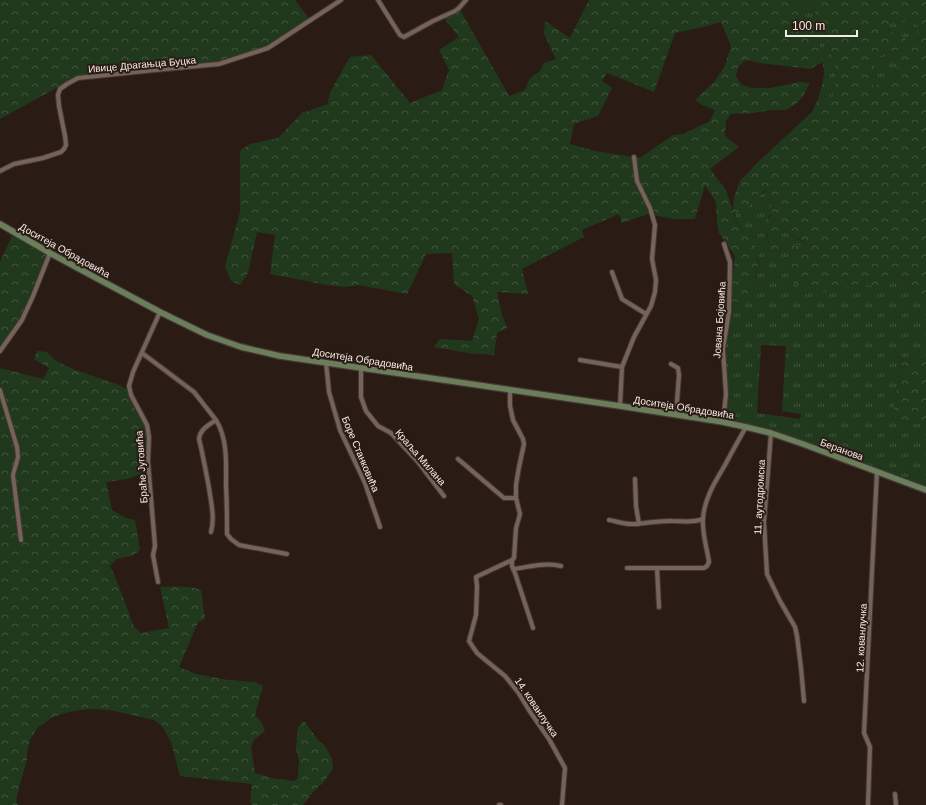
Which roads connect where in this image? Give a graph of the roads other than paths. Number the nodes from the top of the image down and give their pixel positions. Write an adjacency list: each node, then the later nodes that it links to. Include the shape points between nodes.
1 (341, 0): 5 (street, Ивице Драгањца Буцка, via 268,48 219,64 78,78 66,84 58,95 66,145 64,149 42,158 14,164)
2 (378, 0): 3 (street, via 400,35 404,37 455,11)
3 (466, 0)
4 (634, 157): 11 (street, via 636,181 650,208 655,225 652,259 656,280 655,292)
5 (0, 171)
6 (0, 224): 8 (main road, Доситеја Обрадовића)
7 (724, 244): 24 (street, Јована Бојовића, via 730,262 729,312 723,349 726,394)
8 (50, 253): 10 (main road, Доситеја Обрадовића); 12 (street, via 22,320)
9 (612, 272): 11 (street, via 622,299)
10 (160, 312): 13 (street, Браће Југовића); 15 (main road, Доситеја Обрадовића, via 229,344)
11 (646, 314): 17 (street)
12 (0, 351)
13 (142, 353): 23 (street, via 194,392); 45 (street, Браће Југовића, via 129,386 130,395 147,425 149,437 148,462 156,546 153,555)
14 (580, 360): 17 (street)
15 (326, 362): 18 (main road, Доситеја Обрадовића); 36 (street, Боре Станковића, via 329,392 340,430 365,483)
16 (671, 364): 22 (street, via 678,368 679,375)
17 (622, 367): 21 (street)
18 (361, 368): 20 (main road, Доситеја Обрадовића); 31 (street, Краља Милана, via 362,397 366,411 378,426 391,433 418,462)
19 (0, 390): 38 (street, via 17,447 18,457 13,475)
20 (510, 390): 21 (main road, Доситеја Обрадовића); 32 (street, via 513,420 524,444)
21 (620, 406): 22 (main road, Доситеја Обрадовића)
22 (676, 415): 24 (main road, Доситеја Обрадовића)
23 (216, 420): 37 (street, via 202,430 199,439 211,499); 39 (street, via 220,426 226,456 227,534 239,545)
24 (723, 422): 25 (main road, Доситеја Обрадовића)
25 (749, 427): 26 (main road, Беранова); 33 (street, via 707,498)
26 (771, 433): 28 (main road, Беранова); 48 (street, 11. аутодромска, via 764,522 767,574 795,627)
27 (458, 459): 32 (street, via 504,498)
28 (877, 471): 30 (main road, Беранова); 51 (street, 12. кованлучка, via 864,733 870,747)
29 (635, 479): 35 (street)
30 (926, 490)
31 (444, 496)
32 (516, 498): 40 (street, via 520,514)
33 (703, 519): 35 (street, via 692,522); 43 (street, via 708,566)
34 (609, 520): 35 (street, via 624,524)
35 (640, 524)
36 (380, 527)
37 (211, 532)
38 (21, 540)
39 (287, 554)
40 (512, 560): 44 (street); 50 (street, 14. кованлучка, via 476,577 476,616 469,641 477,653 506,676 565,768)
41 (561, 566): 44 (street, via 554,564)
42 (626, 568): 43 (street)
43 (657, 568): 46 (street)
44 (513, 569): 47 (street)
45 (158, 582)
46 (659, 607)
47 (533, 628)
48 (804, 701)
49 (895, 794): 52 (street)
50 (562, 805)
51 (868, 805)
52 (896, 805)

